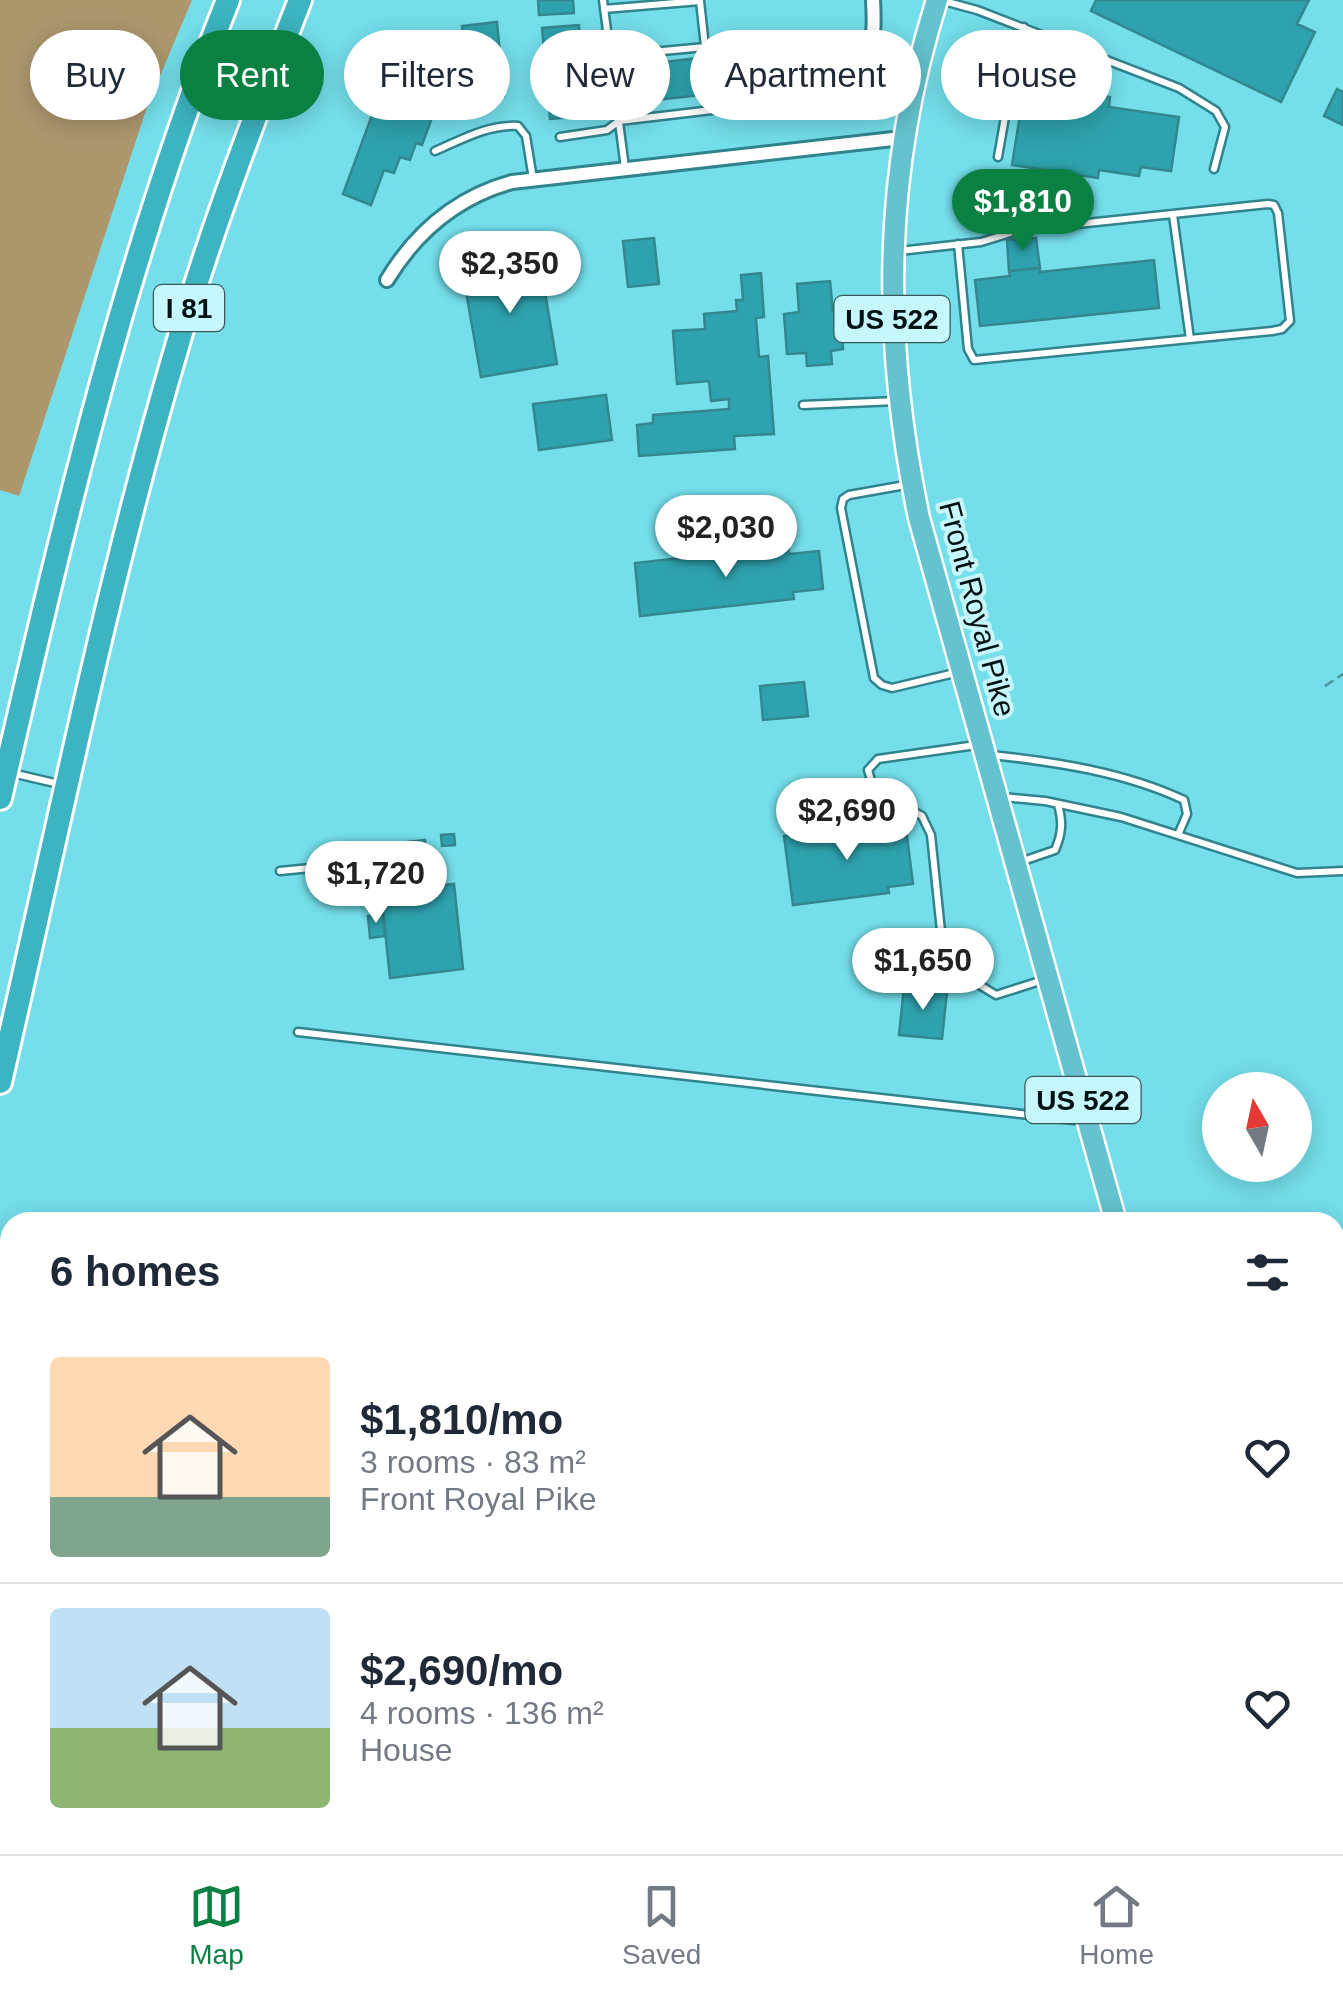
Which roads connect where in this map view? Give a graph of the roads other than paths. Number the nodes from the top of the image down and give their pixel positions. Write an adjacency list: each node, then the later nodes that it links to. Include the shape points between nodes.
1 (228, 0): 30 (highway, I 81, via 99,386)
2 (300, 0): 31 (highway, I 81, via 178,344)
3 (700, 0): 6 (lane); 9 (lane)
4 (873, 0): 10 (street)
5 (938, 0): 7 (lane); 14 (highway, Front Royal Pike / US 522)
6 (604, 5): 8 (lane)
7 (1024, 27): 16 (lane); 18 (lane, via 1179,88 1216,111 1225,127)
8 (607, 30)
9 (704, 30)
10 (872, 30)
11 (690, 113): 12 (lane)
12 (619, 121): 13 (lane, via 607,130); 17 (lane)
13 (560, 137)
14 (902, 138): 17 (street); 22 (highway, Front Royal Pike / US 522)
15 (435, 151): 19 (lane, via 482,131 518,126 526,136)
16 (998, 157)
17 (626, 169): 19 (street)
18 (1214, 169)
19 (533, 180): 23 (street, via 495,187 451,210)
20 (1173, 215): 21 (lane, via 1020,230); 24 (lane); 24 (lane, via 1268,204 1278,213 1289,324)
21 (958, 244): 22 (lane); 24 (lane, via 974,360)
22 (893, 252): 25 (highway, Front Royal Pike / US 522)
23 (387, 280)
24 (1190, 339)
25 (898, 401): 26 (lane); 27 (highway, Front Royal Pike / US 522)
26 (802, 404)
27 (912, 484): 28 (highway, Front Royal Pike / US 522); 28 (lane, via 849,494 841,508 874,678 892,688)
28 (962, 671): 29 (highway, Front Royal Pike / US 522)
29 (984, 749): 32 (highway, Front Royal Pike / US 522); 35 (lane, via 1154,786 1184,800); 40 (lane, via 878,760 868,770 874,790 922,816 931,835 940,931 973,981 996,995)
30 (6, 771): 31 (lane); 33 (highway, I 81)
31 (68, 787): 42 (highway, I 81)
32 (997, 796): 34 (lane); 36 (highway, Front Royal Pike / US 522)
33 (0, 798)
34 (1058, 804): 35 (lane); 36 (lane, via 1055,850)
35 (1178, 835): 38 (lane, via 1297,873)
36 (1016, 864): 40 (highway, Front Royal Pike / US 522)
37 (280, 871): 39 (lane, via 350,864)
38 (1343, 871)
39 (369, 875)
40 (1048, 978): 43 (highway, Front Royal Pike / US 522)
41 (298, 1032): 43 (lane)
42 (0, 1082)
43 (1089, 1122): 44 (highway, Front Royal Pike / US 522)
44 (1113, 1212)

